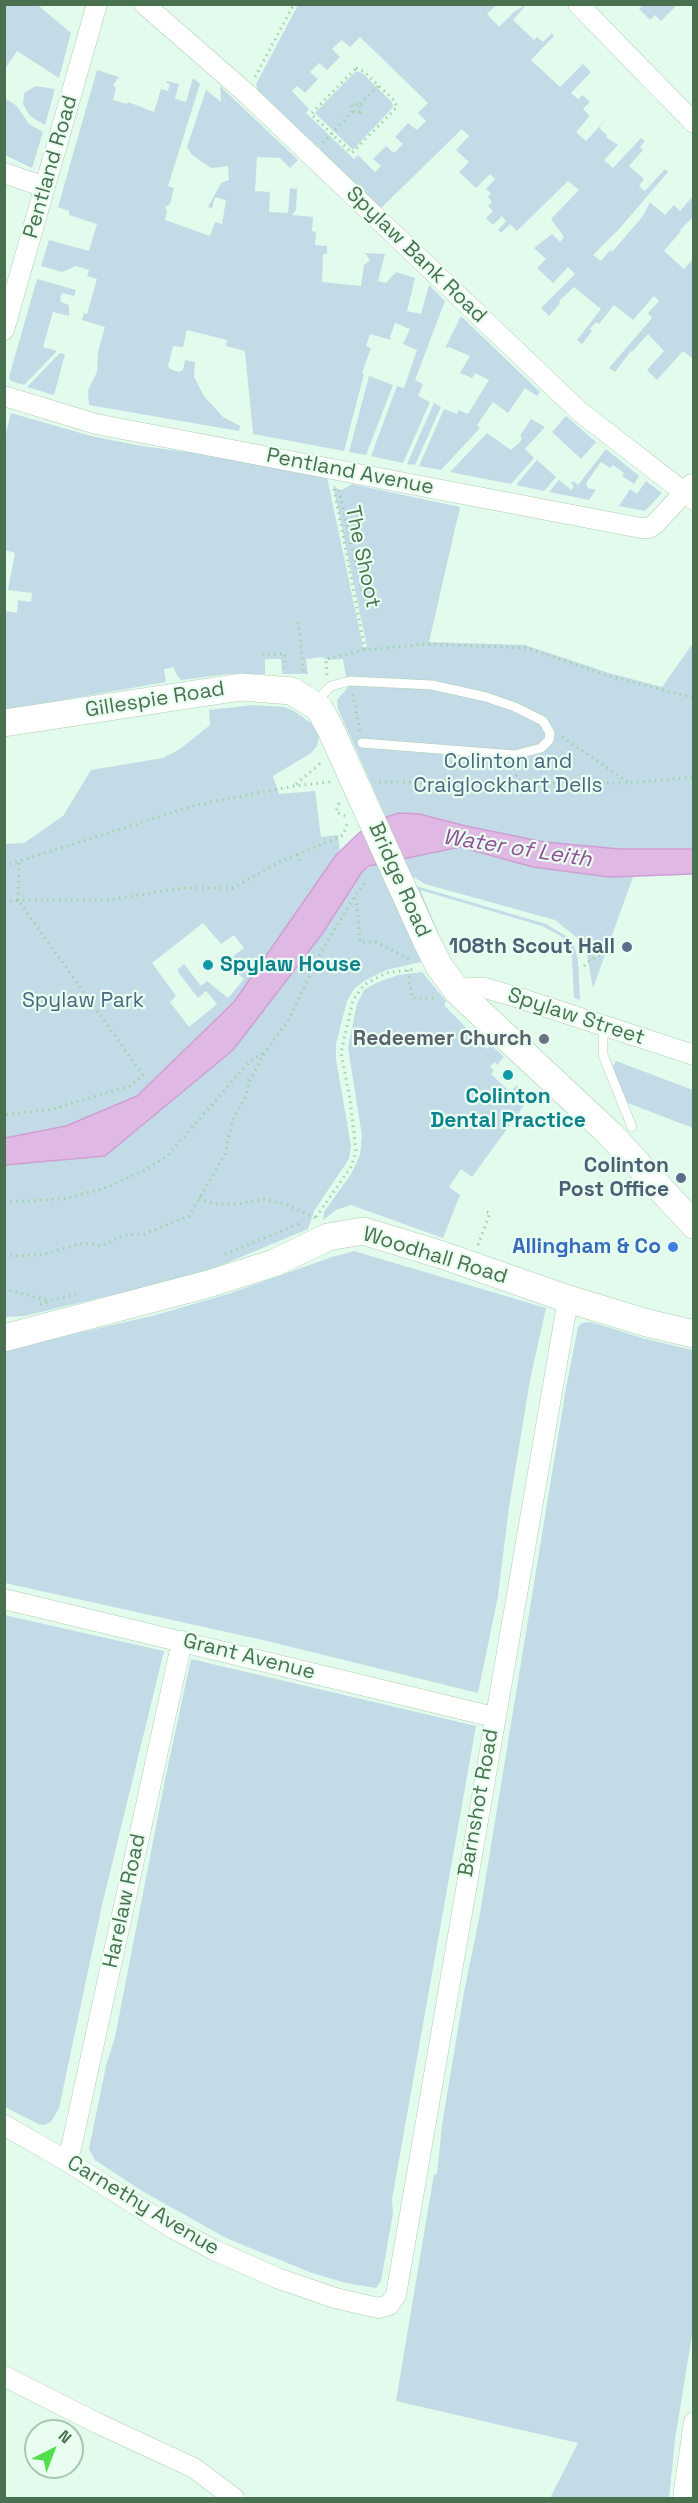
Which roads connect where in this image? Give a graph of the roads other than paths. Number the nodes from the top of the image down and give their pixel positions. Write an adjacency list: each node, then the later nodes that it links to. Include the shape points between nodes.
1 (97, 4): 6 (street, Pentland Road)
2 (144, 4): 9 (street, Spylaw Bank Road, via 246,93 579,411)
3 (578, 4): 4 (street)
4 (693, 123)
5 (4, 173): 6 (street)
6 (45, 187): 7 (street, Pentland Road)
7 (4, 330)
8 (4, 396): 9 (street, Pentland Avenue, via 96,423 334,477 645,528 655,524)
9 (691, 492)
10 (313, 691): 11 (main road, Gillespie Road, via 241,687); 12 (lane, via 350,681 432,685 486,697 527,712 543,721 550,737 532,752 515,755); 13 (main road, Bridge Road, bridge, via 418,950 439,966)
11 (4, 723)
12 (362, 743)
13 (458, 992): 14 (street, Spylaw Street, via 485,988); 17 (main road, Bridge Road, via 610,1134)
14 (603, 1025): 15 (street, Spylaw Street); 16 (lane, via 603,1055)
15 (693, 1055)
16 (633, 1127)
17 (693, 1225)
18 (568, 1299): 19 (main road, Woodhall Road); 20 (main road, Woodhall Road, via 442,1254 363,1231 328,1237 274,1263 208,1284); 23 (street, Barnshot Road)
19 (693, 1334)
20 (4, 1338)
21 (4, 1599): 22 (street, Grant Avenue)
22 (182, 1641): 23 (street, Grant Avenue); 25 (street, Harelaw Road, via 71,2148)
23 (494, 1717): 26 (street, Barnshot Road, via 396,2295)
24 (4, 2125): 25 (street, Carnethy Avenue)
25 (65, 2160): 26 (street, Carnethy Avenue, via 214,2250 334,2298 378,2308)
26 (389, 2305)
27 (4, 2376): 29 (street, via 194,2468)
28 (693, 2422): 30 (street)
29 (234, 2499)
30 (683, 2499)

